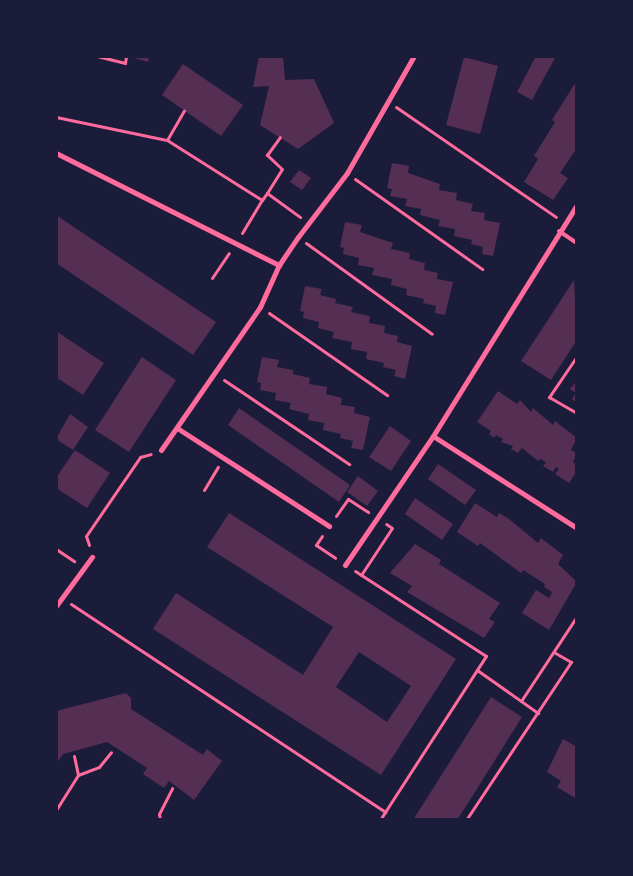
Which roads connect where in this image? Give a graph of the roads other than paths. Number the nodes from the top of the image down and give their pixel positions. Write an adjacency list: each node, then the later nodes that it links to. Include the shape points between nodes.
1 (414, 56): 6 (street, via 347,173)
2 (56, 153): 6 (street)
3 (577, 205): 4 (street)
4 (559, 231): 5 (lane); 8 (street)
5 (577, 243)
6 (279, 265): 7 (street, via 260,307)
7 (177, 428): 9 (street); 10 (street)
8 (433, 436): 11 (street); 13 (street)
9 (161, 450)
10 (329, 526)
11 (577, 528)
12 (92, 557): 14 (street)
13 (345, 565)
14 (56, 606)

